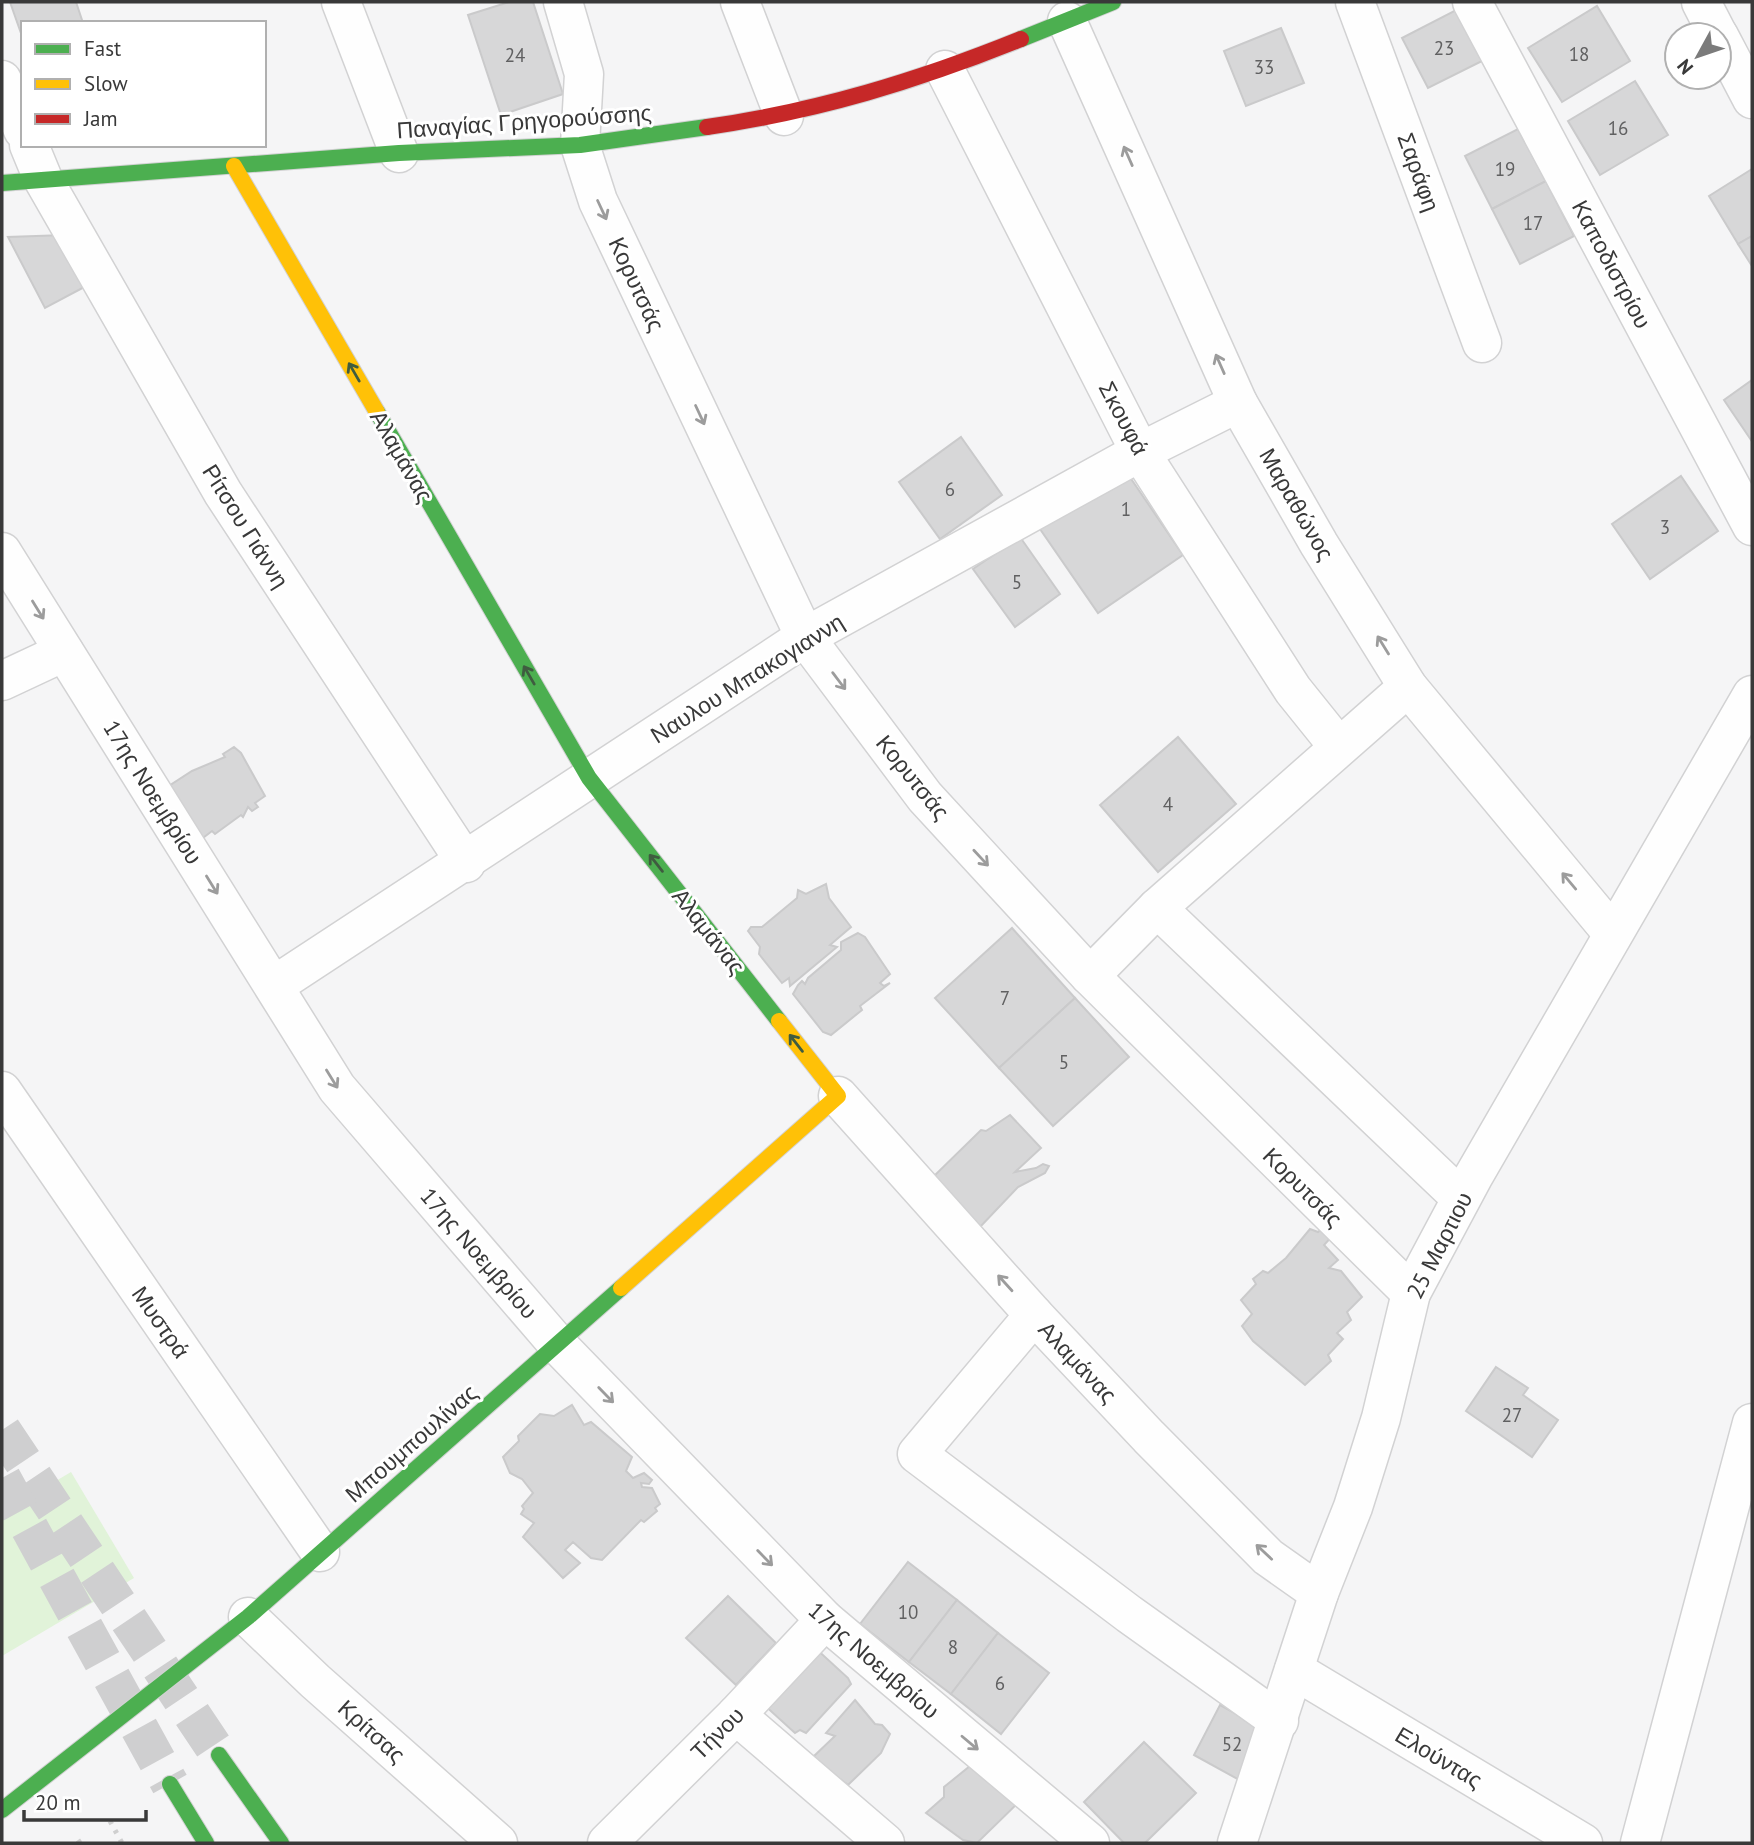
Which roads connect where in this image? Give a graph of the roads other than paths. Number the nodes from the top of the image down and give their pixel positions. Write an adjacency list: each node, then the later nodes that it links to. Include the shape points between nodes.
1 (341, 2): 17 (street)
2 (563, 2): 16 (street, via 584,74)
3 (740, 2): 14 (street)
4 (1113, 2): 8 (main road, Παναγίας Γρηγορούσσης)
5 (1356, 2): 21 (street, Σαράφη)
6 (1472, 2): 24 (street, Καποδιστρίου)
7 (1701, 2): 9 (street)
8 (1067, 21): 11 (main road, Παναγίας Γρηγορούσσης); 22 (street, Μαραθώνος, one-way to 8)
9 (1711, 21)
10 (1733, 63): 13 (street)
11 (945, 70): 14 (main road, Παναγίας Γρηγορούσσης); 23 (street, Σκουφά)
12 (2, 80): 15 (street)
13 (1752, 99)
14 (784, 116): 16 (main road, Παναγίας Γρηγορούσσης)
15 (21, 125)
16 (580, 145): 17 (main road, Παναγίας Γρηγορούσσης); 26 (street, Κορυτσάς, one-way to 26, via 598,201)
17 (399, 152): 19 (main road, Παναγίας Γρηγορούσσης)
18 (36, 162): 19 (main road, Παναγίας Γρηγορούσσης); 20 (main road, Παναγίας Γρηγορούσσης); 33 (street, Ρίτσου Γιάννη, via 223,494)
19 (234, 166): 32 (main road, Αλαμάνας, one-way to 19)
20 (2, 183)
21 (1482, 343)
22 (1238, 403): 23 (street, Ναυλου Μπακογιαννη); 29 (street, Μαραθώνος, one-way to 22)
23 (1140, 452): 26 (street, Ναυλου Μπακογιαννη); 31 (street, Σκουφά, via 1293,690)
24 (1752, 526)
25 (2, 552): 27 (street, 17ης Νοεμβρίου, one-way to 27)
26 (806, 637): 32 (street, Ναυλου Μπακογιαννη); 36 (street, Κορυτσάς, one-way to 36, via 925,797)
27 (64, 652): 28 (street); 37 (street, 17ης Νοεμβρίου, one-way to 37)
28 (2, 681)
29 (1408, 687): 31 (street); 35 (street, Μαραθώνος, one-way to 29)
30 (1752, 695): 35 (street, 25 Μαρτιου)
31 (1338, 746): 34 (street)
32 (589, 778): 33 (street, Ναυλου Μπακογιαννη); 39 (main road, Αλαμάνας, one-way to 32)
33 (466, 863): 37 (street, Ναυλου Μπακογιαννη)
34 (1157, 908): 36 (street); 40 (street)
35 (1613, 933): 40 (street, 25 Μαρτιου)
36 (1090, 976): 41 (street, Κορυτσάς)
37 (275, 985): 43 (street, 17ης Νοεμβρίου, one-way to 43, via 337,1088)
38 (2, 1091): 45 (street, Μυστρά)
39 (838, 1096): 42 (street, Αλαμάνας, one-way to 39); 43 (main road, Μπουμπουλίνας)
40 (1461, 1198): 41 (street, 25 Μαρτιου)
41 (1411, 1293): 46 (street, 25 Μαρτιου, via 1381,1418)
42 (1034, 1315): 46 (street, Αλαμάνας, one-way to 42, via 1268,1557); 51 (street, via 917,1454)
43 (559, 1346): 45 (main road, Μπουμπουλίνας); 48 (street, 17ης Νοεμβρίου, one-way to 48)
44 (1752, 1423): 63 (street)
45 (320, 1552): 47 (main road, Μπουμπουλίνας)
46 (1319, 1593): 49 (street, 25 Μαρτιου)
47 (248, 1617): 54 (main road, Μπουμπουλίνας); 57 (street, Κρίτσας)
48 (825, 1620): 50 (street, Τήνου); 60 (street, 17ης Νοεμβρίου, one-way to 60)
49 (1294, 1671): 51 (street, 25 Μαρτιου); 62 (street, Ελούντας)
50 (736, 1715): 58 (street, Τήνου); 59 (street)
51 (1279, 1721): 61 (street, 25 Μαρτιου)
52 (219, 1755): 56 (main road)
53 (170, 1784): 55 (main road)
54 (2, 1811)
55 (206, 1843)
56 (281, 1843)
57 (498, 1843)
58 (607, 1843)
59 (885, 1843)
60 (1090, 1843)
61 (1237, 1843)
62 (1583, 1843)
63 (1640, 1843)

